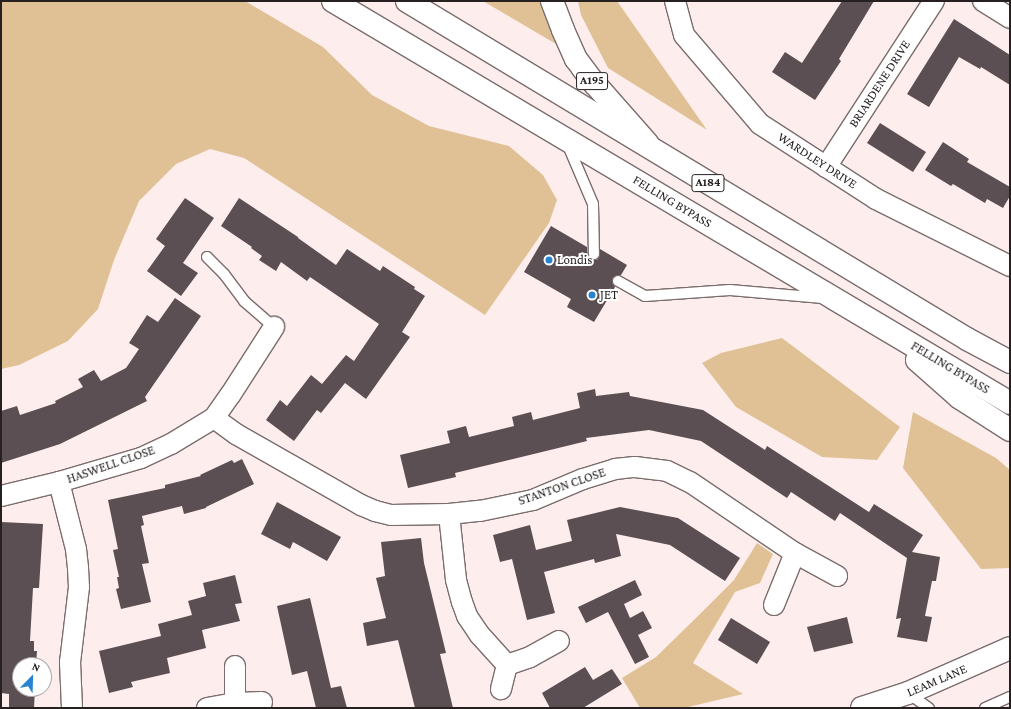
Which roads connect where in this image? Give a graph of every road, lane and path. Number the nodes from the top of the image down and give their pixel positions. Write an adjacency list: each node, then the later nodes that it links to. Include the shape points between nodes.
1 (333, 1): 8 (main road, FELLING BYPASS / A184)
2 (407, 1): 9 (main road, A184)
3 (552, 1): 9 (main road, A195, via 576,59)
4 (675, 1): 10 (street, WARDLEY DRIVE, via 684,35 760,124)
5 (934, 1): 10 (street, BRIARDENE DRIVE)
6 (983, 1): 7 (street)
7 (1010, 18)
8 (565, 138): 11 (lane, via 593,204); 15 (main road, FELLING BYPASS / A184)
9 (652, 149): 18 (main road, A184)
10 (826, 167): 13 (street, WARDLEY DRIVE, via 876,199)
11 (594, 254)
12 (207, 257): 17 (lane, via 224,274 244,301)
13 (1010, 266)
14 (618, 281): 15 (lane, via 645,296 730,290)
15 (835, 299): 16 (main road, FELLING BYPASS / A184)
16 (880, 326): 19 (main road, FELLING BYPASS / A184); 21 (main road, A184, via 960,398)
17 (274, 327): 20 (street, HASWELL CLOSE)
18 (1010, 362)
19 (1010, 403)
20 (214, 418): 22 (street, HASWELL CLOSE, via 140,458); 24 (street, STANTON CLOSE, via 236,434 375,511 391,515)
21 (1010, 430)
22 (59, 482): 23 (street, HASWELL CLOSE); 37 (street, HASWELL CLOSE, via 78,568 79,587 70,662)
23 (1, 496)
24 (449, 514): 25 (street, STANTON CLOSE, via 488,510 533,500 615,469 652,468 681,476); 30 (street, via 456,580 467,616 479,634)
25 (795, 554): 26 (street, STANTON CLOSE); 27 (street)
26 (837, 576)
27 (774, 605)
28 (559, 641): 30 (street, via 530,657)
29 (1010, 648): 33 (main road, LEAM LANE)
30 (507, 665): 32 (street)
31 (235, 666): 36 (street)
32 (501, 689)
33 (908, 693): 39 (main road, LEAM LANE); 40 (lane)
34 (1010, 697): 41 (lane)
35 (262, 702): 36 (street)
36 (235, 703): 38 (street)
37 (72, 708)
38 (207, 708)
39 (862, 708)
40 (929, 708)
41 (985, 708)

